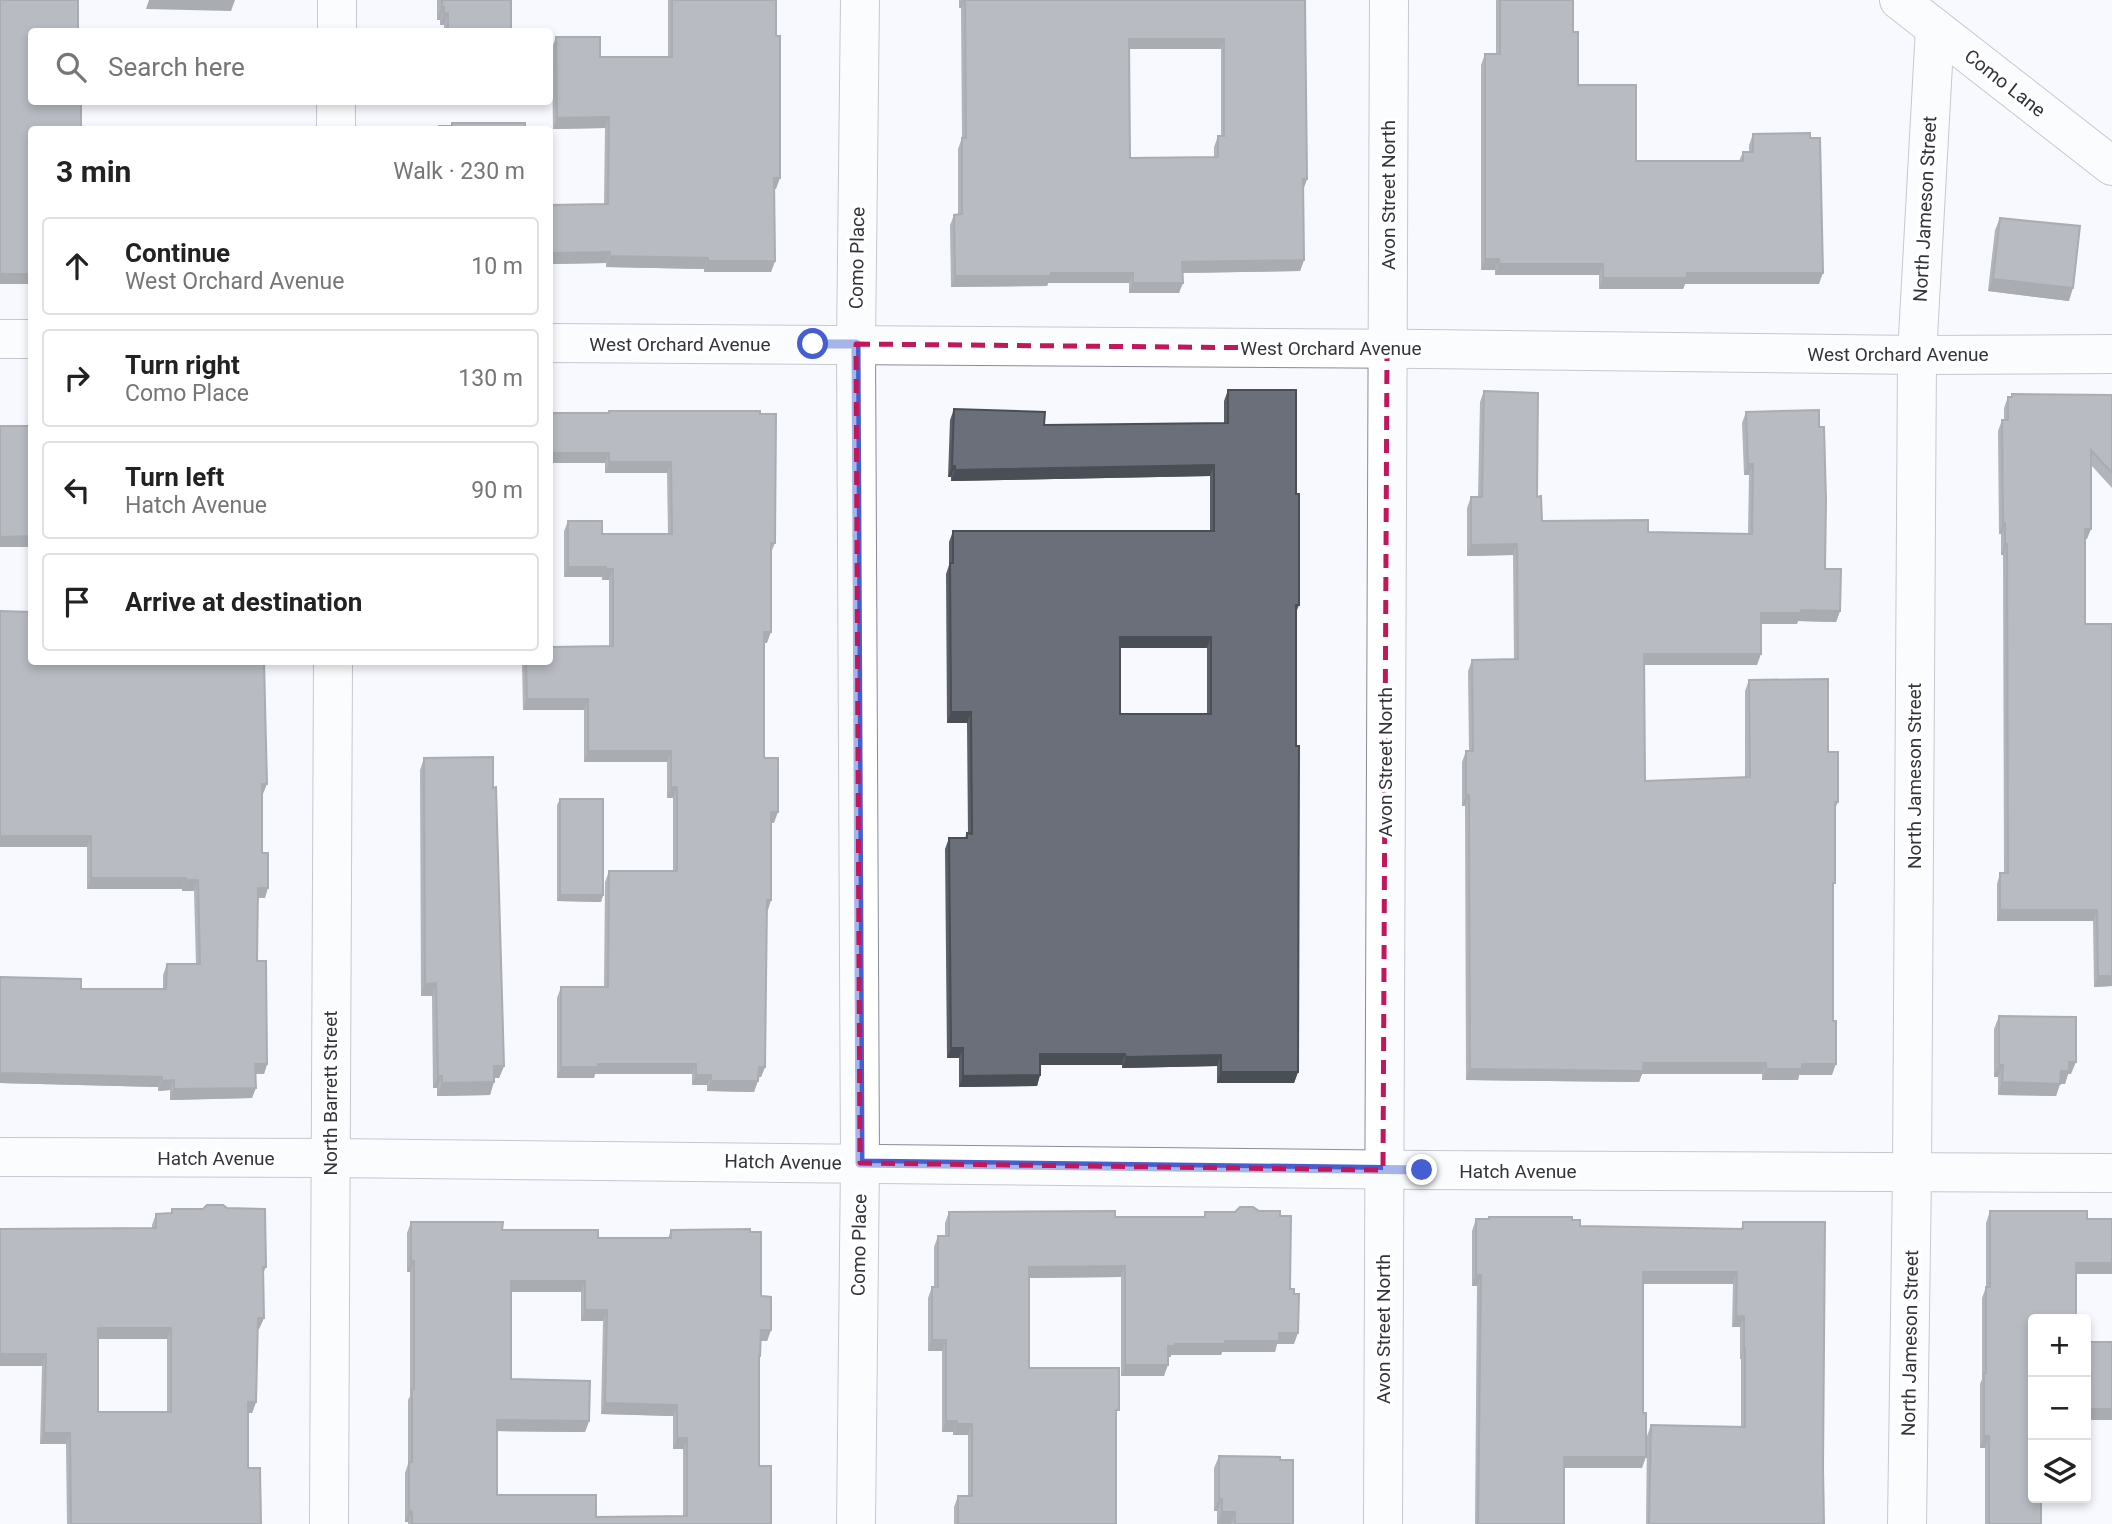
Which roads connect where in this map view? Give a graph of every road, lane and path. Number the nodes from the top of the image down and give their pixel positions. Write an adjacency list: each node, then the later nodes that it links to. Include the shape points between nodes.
1 (337, 0): 5 (street)
2 (860, 0): 13 (street, Como Place)
3 (1389, 0): 14 (street, Avon Street North)
4 (1899, 0): 6 (street, Como Lane)
5 (337, 28)
6 (1935, 28): 9 (street, Como Lane); 16 (street, North Jameson Street)
7 (336, 105): 8 (street)
8 (336, 126)
9 (2112, 166)
10 (0, 339): 11 (street)
11 (28, 340)
12 (553, 343): 13 (street, West Orchard Avenue)
13 (856, 344): 14 (street, West Orchard Avenue); 20 (street, Como Place)
14 (1387, 349): 16 (street, West Orchard Avenue); 21 (street, Avon Street North)
15 (2112, 354): 16 (street, West Orchard Avenue)
16 (1917, 355): 23 (street, North Jameson Street)
17 (332, 665): 19 (street, North Barrett Street)
18 (0, 1157): 19 (street, Hatch Avenue)
19 (330, 1158): 20 (street, Hatch Avenue); 24 (street, North Barrett Street)
20 (860, 1163): 21 (street, Hatch Avenue); 25 (street, Como Place)
21 (1383, 1170): 23 (street, Hatch Avenue); 26 (street, Avon Street North)
22 (2112, 1173): 23 (street, Hatch Avenue)
23 (1912, 1174): 27 (street, North Jameson Street)
24 (329, 1524)
25 (856, 1524)
26 (1383, 1524)
27 (1907, 1524)

